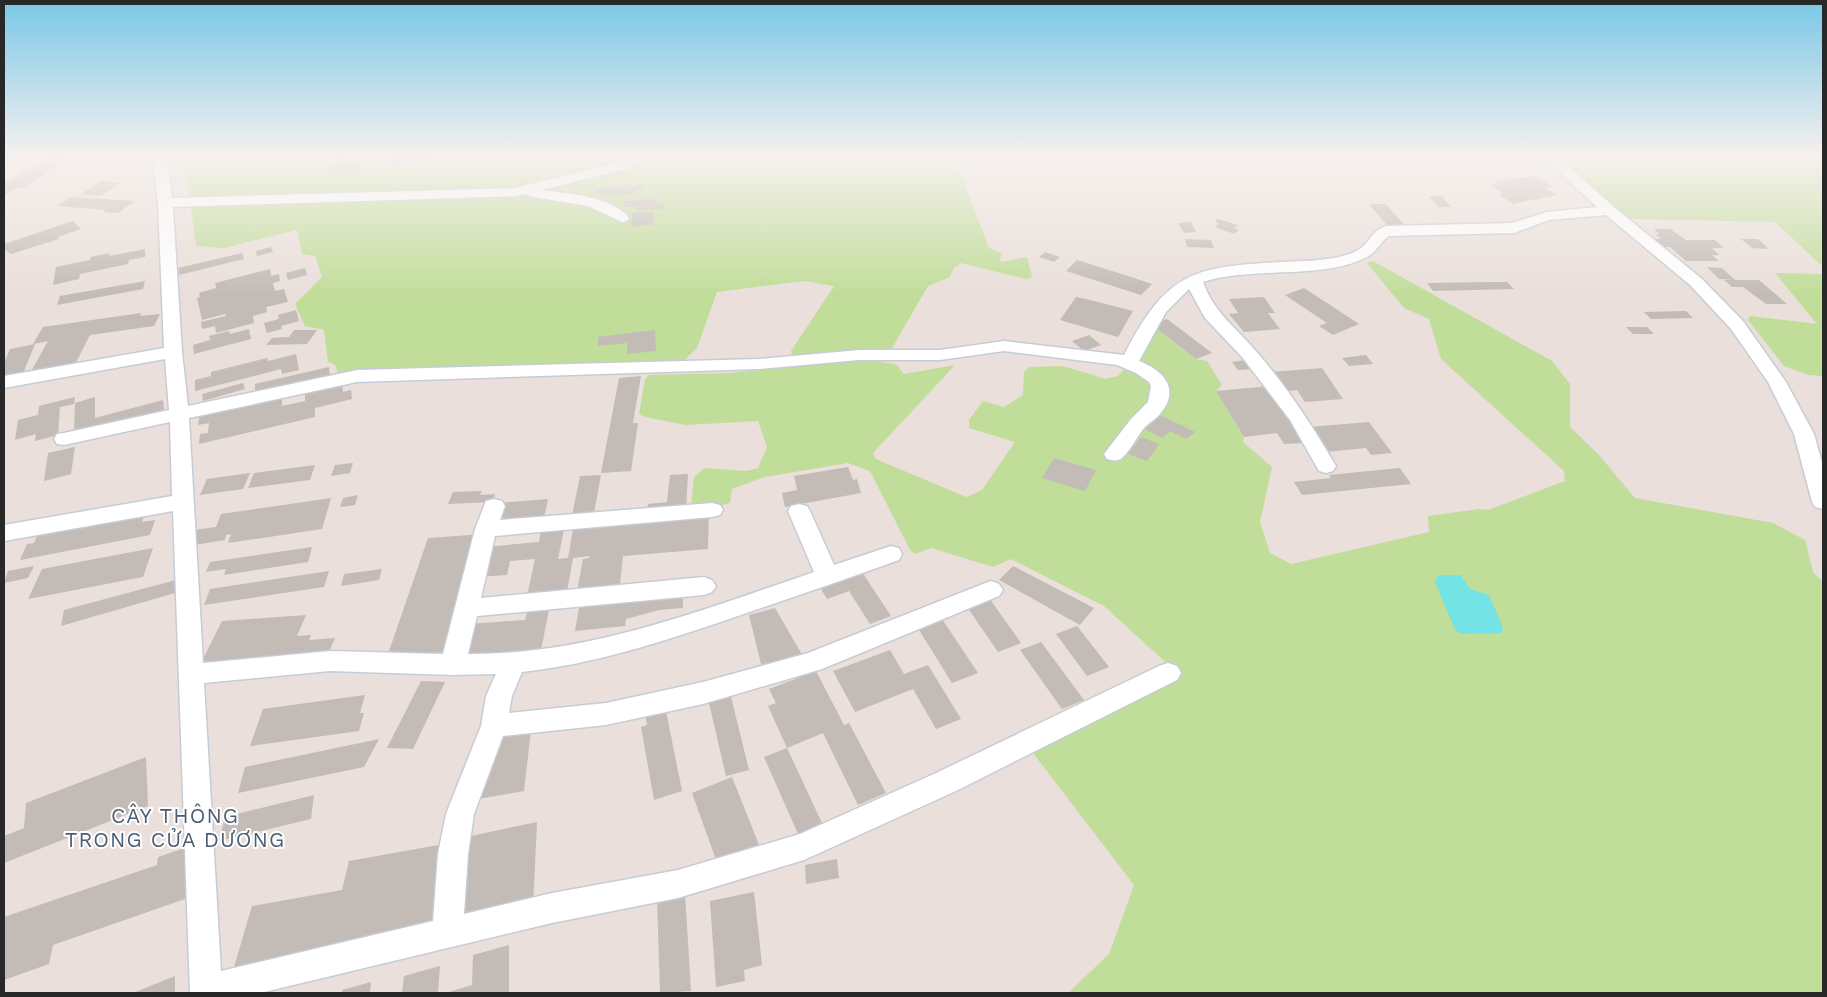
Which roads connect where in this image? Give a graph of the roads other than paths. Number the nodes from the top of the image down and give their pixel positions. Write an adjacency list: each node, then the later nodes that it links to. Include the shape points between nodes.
1 (209, 202): 4 (street)
2 (579, 202): 6 (street, via 609,209)
3 (1600, 202): 5 (street)
4 (165, 203): 8 (street)
5 (1609, 210): 7 (street, via 1547,216 1514,228 1386,231 1363,254 1340,261 1239,270); 16 (street, via 1696,282 1737,325 1777,382 1804,434)
6 (622, 218)
7 (1194, 280): 9 (street, via 1170,297 1152,321); 14 (street, via 1211,314 1248,354 1292,411)
8 (173, 352): 10 (street); 11 (street)
9 (1129, 364): 11 (street, via 1099,356 1004,346 940,355 859,355 759,364 357,376); 13 (street, via 1157,379 1160,386 1158,402)
10 (4, 382)
11 (179, 414): 12 (street); 15 (street)
12 (64, 439)
13 (1114, 454)
14 (1326, 466)
15 (182, 502): 21 (street); 30 (street)
16 (1823, 502)
17 (494, 506): 20 (street)
18 (712, 510): 20 (street)
19 (799, 511): 23 (street)
20 (486, 530): 26 (street)
21 (4, 533)
22 (891, 554): 23 (street)
23 (828, 577): 27 (street, via 618,645)
24 (704, 586): 26 (street)
25 (991, 590): 31 (street, via 813,662 703,693 606,714)
26 (468, 608): 28 (street)
27 (513, 663): 28 (street); 31 (street, via 499,696)
28 (453, 666): 30 (street, via 350,661 288,663)
29 (1168, 673): 32 (street, via 946,782 804,846 678,884 552,908)
30 (192, 674): 33 (street)
31 (494, 726): 32 (street, via 460,814 452,854)
32 (448, 934): 33 (street)
33 (206, 991)

